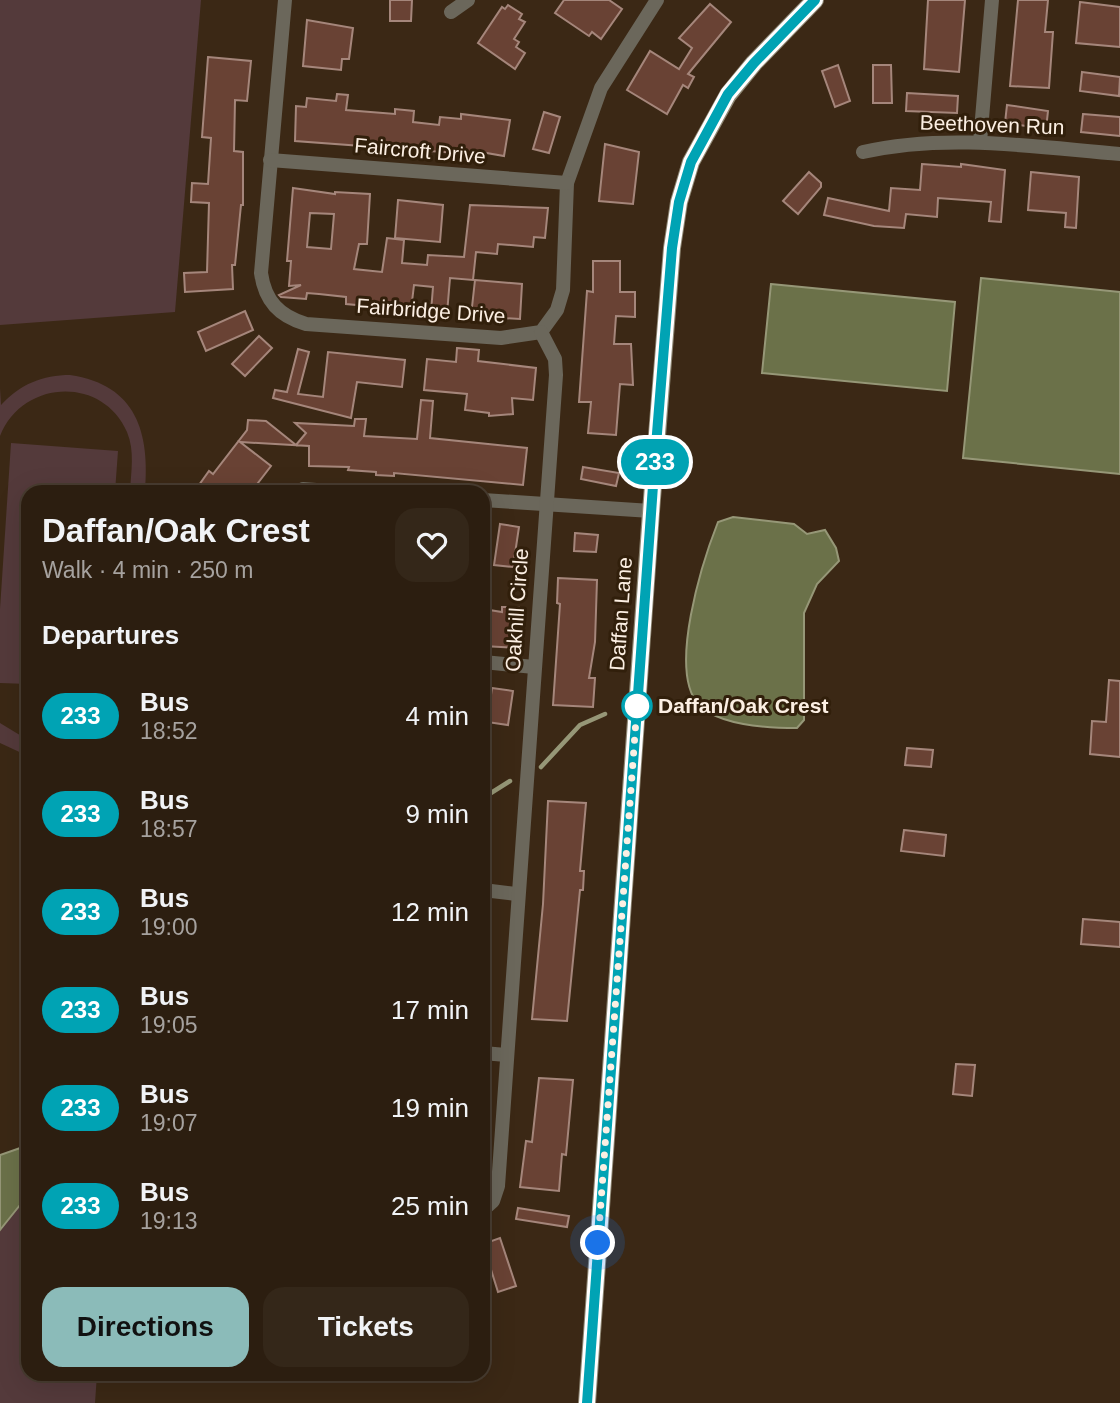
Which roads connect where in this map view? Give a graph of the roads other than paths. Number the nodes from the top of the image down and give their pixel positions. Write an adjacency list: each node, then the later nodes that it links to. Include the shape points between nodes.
1 (285, 0): 10 (street, Fairbridge Drive)
2 (468, 0): 6 (street)
3 (655, 0): 11 (street, via 601,88)
4 (815, 0): 15 (street, Daffan Lane, via 728,94 691,162 672,248)
5 (992, 0): 7 (street)
6 (451, 12)
7 (980, 142): 8 (street, Beethoven Run, via 902,143); 9 (street, Beethoven Run)
8 (863, 152)
9 (1120, 154)
10 (270, 160): 11 (street, Faircroft Drive); 12 (street, Fairbridge Drive, via 261,273 271,303 281,313 306,324 501,338)
11 (567, 183): 12 (street, via 563,290)
12 (541, 332): 14 (street, Oakhill Circle, via 555,359 556,375)
13 (490, 500): 14 (street)
14 (546, 504): 15 (street); 17 (street, Oakhill Circle)
15 (651, 511): 23 (street, Daffan Lane)
16 (490, 663): 17 (street)
17 (534, 667): 19 (street, Oakhill Circle)
18 (490, 891): 19 (street)
19 (516, 894): 21 (street, Oakhill Circle)
20 (490, 1054): 21 (street)
21 (506, 1055): 22 (street, Oakhill Circle, via 498,1186)
22 (490, 1204)
23 (587, 1403)

